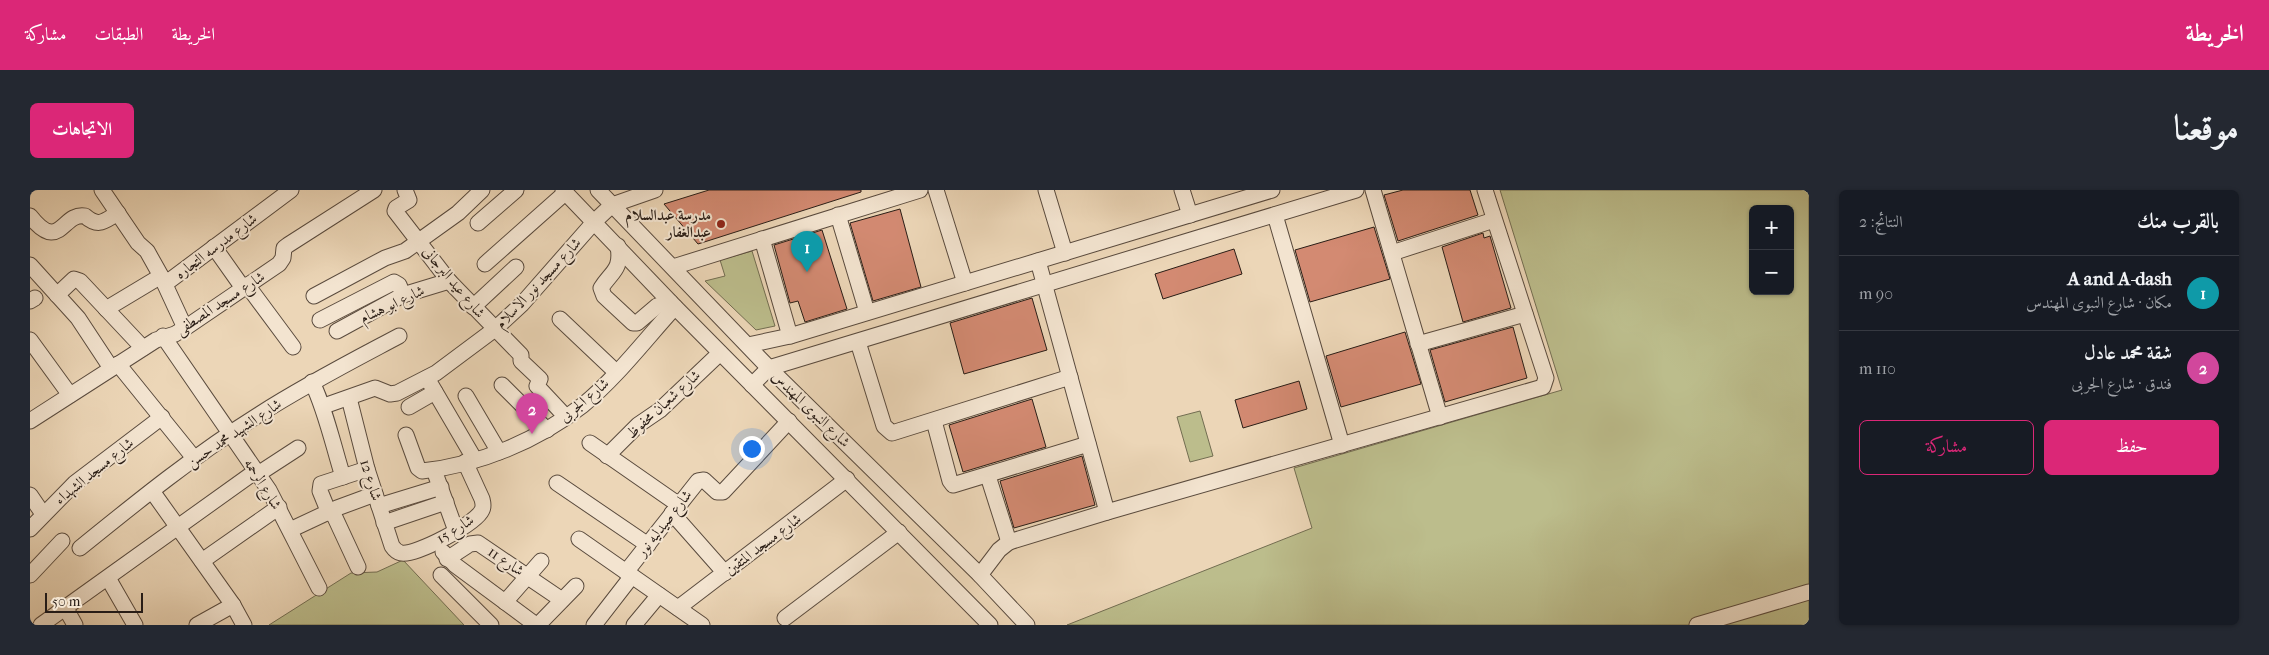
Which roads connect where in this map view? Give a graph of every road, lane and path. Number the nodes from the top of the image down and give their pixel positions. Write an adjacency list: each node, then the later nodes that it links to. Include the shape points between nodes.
1 (102, 190): 20 (street)
2 (291, 190): 31 (street, شارع مدرسه التجاره)
3 (374, 190): 18 (street, شارع مسجد المصطفى)
4 (405, 190): 29 (street, شارع عيد البرجانى, via 409,200 395,211)
5 (482, 190): 29 (street, via 458,213)
6 (516, 190): 27 (street)
7 (598, 190): 19 (street, شارع النبوى المهندس)
8 (655, 190): 19 (street)
9 (920, 190): 21 (street)
10 (936, 190): 41 (street)
11 (1046, 190): 32 (street)
12 (1182, 190): 22 (street)
13 (1272, 190): 22 (street)
14 (1356, 190): 23 (street)
15 (1373, 190): 33 (street)
16 (1485, 190): 25 (street)
17 (564, 191): 26 (street, شارع النبوى المهندس); 35 (street)
18 (352, 196): 43 (street, شارع مسجد المصطفى, via 284,248 282,261)
19 (612, 205): 26 (street, شارع مسجد نور الاسلام); 37 (street, شارع النبوى المهندس)
20 (118, 213): 24 (street, via 99,223 79,215 54,232 39,228); 39 (street, via 138,243 146,249)
21 (838, 215): 28 (street); 50 (street)
22 (1190, 215): 32 (street)
23 (1275, 215): 42 (street); 92 (street)
24 (30, 216)
25 (1494, 220): 33 (street); 51 (street)
26 (595, 221): 30 (street, شارع النبوى المهندس); 55 (street, شارع مسجد نور الاسلام, via 522,304)
27 (478, 223)
28 (762, 239): 37 (street); 59 (street)
29 (420, 241): 40 (street, شارع عيد البرجانى); 46 (street)
30 (618, 246): 47 (street, شارع النبوى المهندس); 47 (street, via 619,263 601,288 604,296 633,323 657,306)
31 (214, 247): 39 (street, شارع مدرسه التجاره); 43 (street)
32 (1065, 253): 34 (street)
33 (1392, 253): 62 (street)
34 (1038, 261): 41 (street); 42 (street)
35 (485, 264)
36 (30, 265): 44 (street)
37 (673, 266): 63 (street, شارع النبوى المهندس)
38 (516, 267): 48 (street)
39 (163, 280): 49 (street, شارع مدرسه التجاره); 54 (street)
40 (449, 281): 45 (street, شارع ابو هشام); 48 (street, شارع عيد البرجانى)
41 (965, 283): 50 (street)
42 (1045, 283): 61 (street); 70 (street)
43 (245, 287): 54 (street, شارع مسجد المصطفى); 64 (street)
44 (58, 295): 49 (street, via 77,279); 67 (street)
45 (403, 295): 53 (street, via 394,282); 56 (street, شارع ابو هشام)
46 (314, 296)
47 (672, 305): 66 (street, شارع النبوى المهندس); 69 (street, شارع الجربى)
48 (473, 307): 55 (street, شارع عيد البرجانى)
49 (106, 309): 65 (street)
50 (866, 312): 59 (street)
51 (1525, 314): 62 (street); 81 (street, via 1546,378 1545,384)
52 (560, 319): 69 (street)
53 (320, 320)
54 (184, 328): 57 (street, شارع مسجد المصطفى, via 175,334)
55 (495, 329): 71 (street, شارع مسجد نور الاسلام); 83 (street, شارع عيد البرجانى, via 521,355 521,361 540,379 537,386)
56 (337, 331)
57 (162, 336): 65 (street, شارع مسجد المصطفى); 88 (street, شارع الرحمه)
58 (399, 336): 72 (street, شارع الشهيد محمد حسن)
59 (790, 336): 63 (street)
60 (30, 340): 76 (street)
61 (858, 342): 68 (street); 86 (street, via 887,431 897,433)
62 (1418, 344): 81 (street)
63 (748, 345): 68 (street, شارع النبوى المهندس)
64 (293, 347)
65 (143, 348): 67 (street, شارع مسجد المصطفى)
66 (720, 353): 74 (street, شارع النبوى المهندس); 95 (street, شارع شعبان محفوظ)
67 (115, 366): 76 (street, شارع مسجد المصطفى); 82 (street)
68 (769, 368): 74 (street); 137 (street, شارع النبوى المهندس)
69 (616, 372): 83 (street, شارع الجربى)
70 (1070, 377): 86 (street); 91 (street)
71 (427, 378): 75 (street); 78 (street, شارع مسجد نور الاسلام, via 397,393 374,388)
72 (312, 382): 79 (street); 88 (street, شارع الشهيد محمد حسن)
73 (502, 385): 87 (street)
74 (752, 385): 85 (street, شارع النبوى المهندس)
75 (435, 392): 80 (street); 97 (street)
76 (70, 395): 84 (street, شارع مسجد المصطفى)
77 (466, 396): 94 (street)
78 (349, 398): 79 (street, شارع مسجد نور الاسلام); 98 (street, شارع 12)
79 (324, 406): 102 (street)
80 (409, 407)
81 (1440, 417): 92 (street)
82 (162, 418): 96 (street); 114 (street, شارع مسجد الشهداء, via 75,483)
83 (566, 418): 87 (street, شارع الجربى)
84 (30, 421)
85 (789, 421): 103 (street, شارع النبوى المهندس); 111 (street, شارع صيدليه نور, via 723,492 717,492 700,480)
86 (934, 421): 101 (street, via 951,484 956,486)
87 (547, 430): 94 (street, شارع الجربى)
88 (230, 434): 96 (street, شارع الشهيد محمد حسن); 100 (street, شارع الرحمه)
89 (406, 436): 99 (street, via 420,470)
90 (590, 443): 95 (street)
91 (1088, 444): 101 (street); 113 (street)
92 (1342, 445): 113 (street)
93 (298, 448): 100 (street)
94 (499, 452): 97 (street, شارع الجربى)
95 (607, 456): 111 (street)
96 (194, 458): 106 (street, شارع الشهيد محمد حسن)
97 (470, 461): 99 (street, شارع الجربى); 119 (street, شارع 15, via 483,508)
98 (367, 469): 102 (street); 108 (street, شارع 12)
99 (434, 470): 105 (street)
100 (257, 472): 110 (street, شارع الرحمه); 116 (street)
101 (988, 476): 124 (street)
102 (343, 477): 112 (street, via 321,484)
103 (847, 479): 120 (street, شارع النبوى المهندس); 132 (street, شارع مسجد المتقين)
104 (556, 483): 125 (street)
105 (441, 487): 108 (street); 109 (street)
106 (152, 491): 116 (street); 126 (street, شارع الشهيد محمد حسن)
107 (30, 495): 114 (street)
108 (377, 500): 112 (street); 115 (street, شارع 12)
109 (446, 502): 115 (street); 119 (street)
110 (279, 508): 118 (street, شارع الرحمه); 129 (street)
111 (676, 509): 125 (street, شارع صيدليه نور); 132 (street)
112 (331, 512): 118 (street); 131 (street)
113 (1107, 512): 124 (street)
114 (43, 514): 117 (street, شارع مسجد الشهداء)
115 (384, 523): 127 (street, شارع 12, via 392,546 400,553)
116 (178, 527): 129 (street); 138 (street)
117 (30, 529)
118 (290, 530): 140 (street, شارع الرحمه)
119 (456, 531): 123 (street, شارع 15)
120 (899, 532): 148 (street); 159 (street, شارع النبوى المهندس)
121 (579, 539): 133 (street)
122 (62, 541): 134 (street)
123 (439, 541): 127 (street, شارع 15); 128 (street)
124 (1009, 542): 137 (street)
125 (648, 545): 133 (street, شارع صيدليه نور)
126 (80, 548)
127 (406, 553)
128 (447, 559): 136 (street, شارع 11, via 470,544 478,543); 144 (street)
129 (202, 561): 145 (street)
130 (540, 562): 136 (street)
131 (358, 567)
132 (725, 572): 146 (street, شارع مسجد المتقين)
133 (629, 574): 142 (street); 156 (street)
134 (30, 575)
135 (441, 575): 154 (street)
136 (528, 575): 143 (street, شارع 11); 144 (street)
137 (980, 575): 160 (street, شارع النبوى المهندس)
138 (108, 578): 147 (street); 151 (street)
139 (576, 586): 143 (street)
140 (319, 588)
141 (1809, 592): 161 (street)
142 (659, 595): 146 (street); 157 (street)
143 (562, 600): 155 (street)
144 (504, 602): 155 (street)
145 (233, 605): 152 (street); 153 (street)
146 (678, 608): 158 (street)
147 (66, 609): 149 (street); 150 (street)
148 (785, 618)
149 (41, 625)
150 (75, 625)
151 (135, 625)
152 (197, 625)
153 (244, 625)
154 (491, 625)
155 (537, 625)
156 (594, 625)
157 (634, 625)
158 (702, 625)
159 (990, 625)
160 (1027, 625)
161 (1698, 625)

